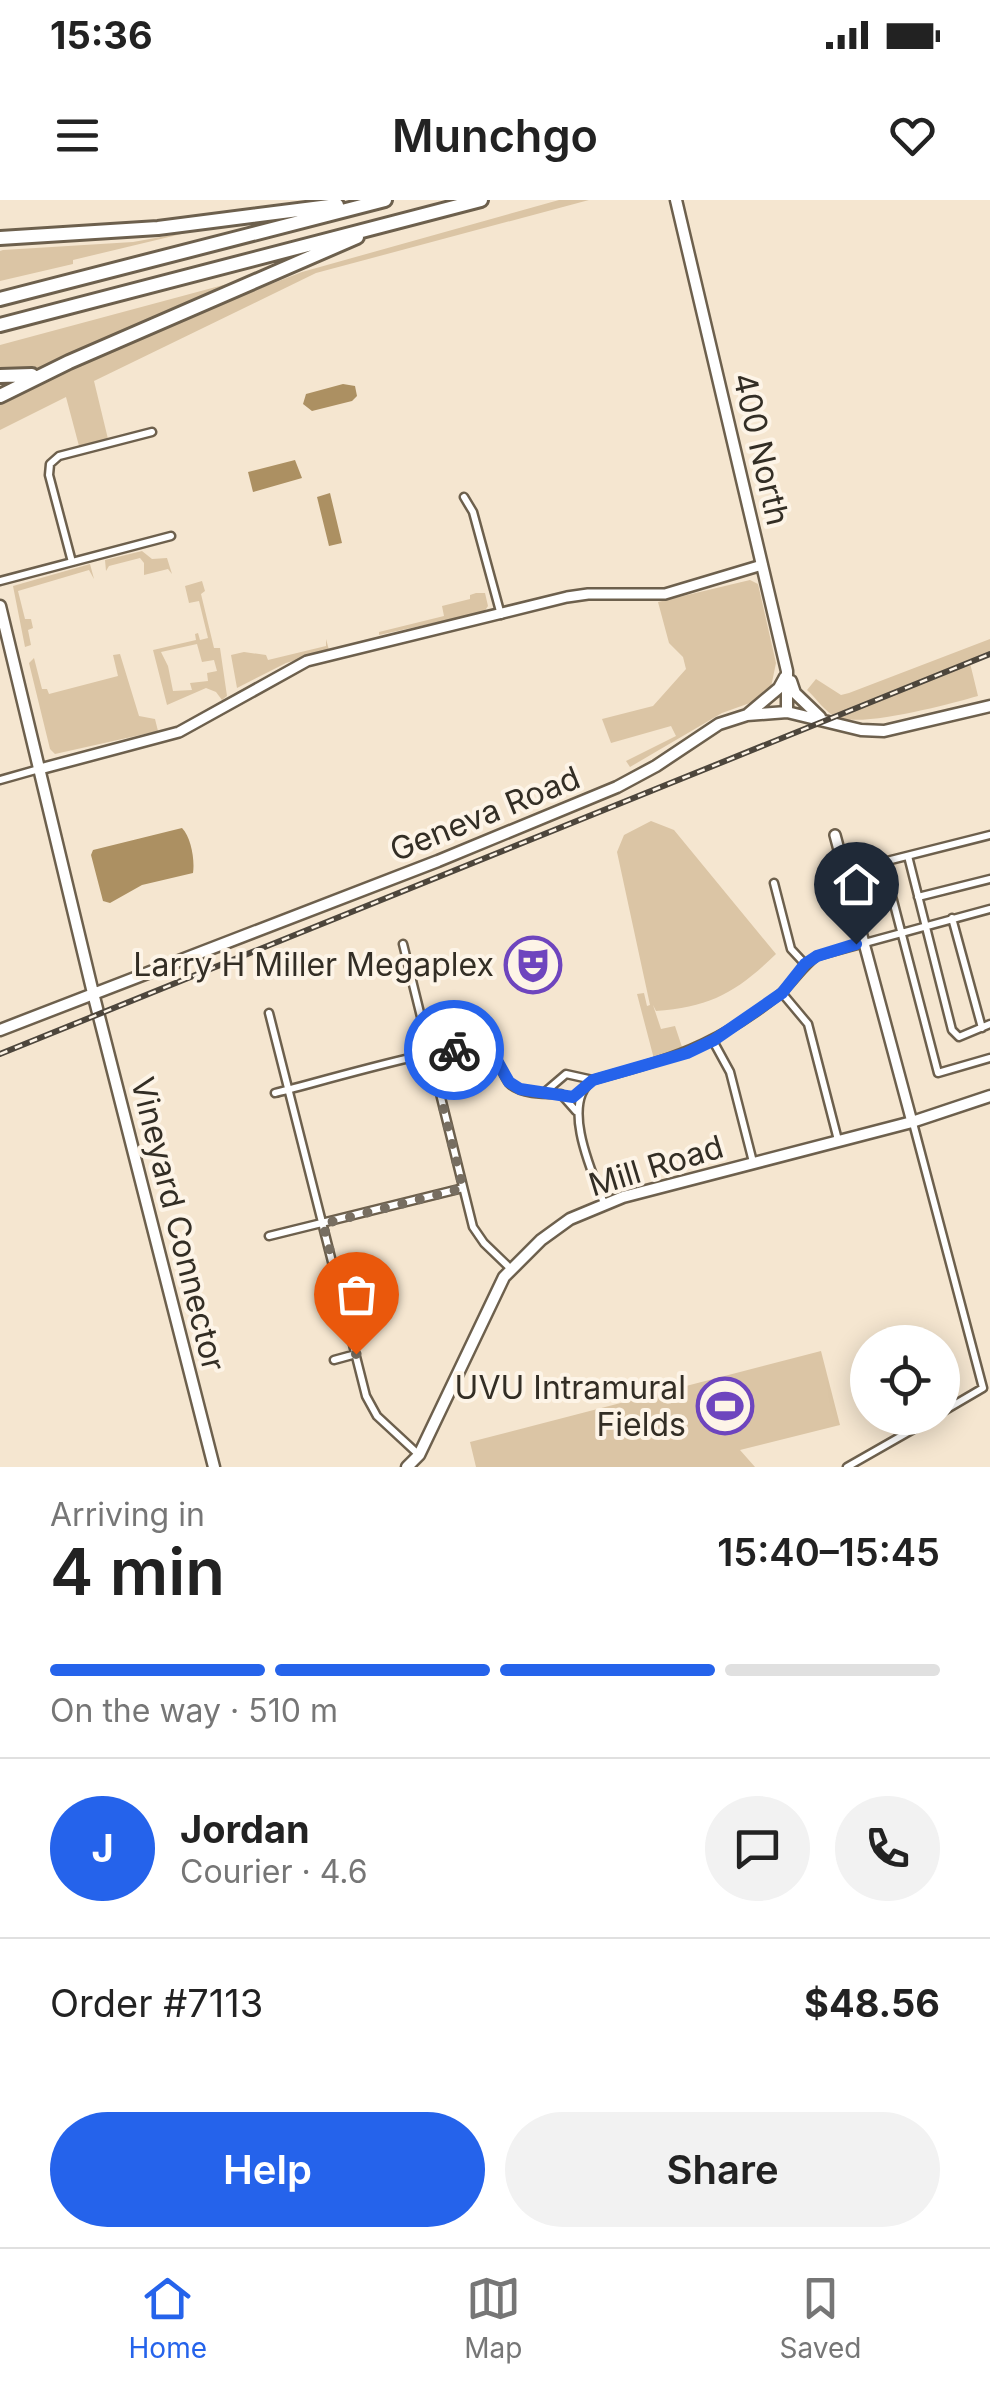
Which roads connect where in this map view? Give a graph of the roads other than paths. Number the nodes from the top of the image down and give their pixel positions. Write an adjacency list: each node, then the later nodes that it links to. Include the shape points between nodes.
1 (385, 200): 5 (highway); 8 (highway)
2 (481, 200): 4 (highway)
3 (676, 200): 17 (main road, 400 North)
4 (401, 219): 9 (highway); 10 (highway)
5 (81, 234): 6 (highway); 7 (highway)
6 (0, 238)
7 (0, 246)
8 (0, 299)
9 (0, 326)
10 (69, 362): 11 (highway, via 36,375); 12 (highway)
11 (0, 376)
12 (0, 396)
13 (152, 432): 16 (street, via 58,456 50,464)
14 (464, 497): 20 (street)
15 (171, 536): 16 (street)
16 (72, 562): 18 (street)
17 (762, 565): 20 (street, via 666,594 588,594); 22 (main road, 400 North)
18 (0, 581)
19 (0, 606): 21 (main road, Vineyard Connector)
20 (501, 615): 27 (street, via 307,661 180,732)
21 (6, 656): 27 (main road, Vineyard Connector)
22 (788, 671): 24 (main road, 400 North); 25 (main road, via 779,688); 26 (main road, via 794,693)
23 (990, 706): 26 (main road, Geneva Road, via 884,731)
24 (787, 712): 25 (main road, Geneva Road); 26 (main road, Geneva Road)
25 (747, 715): 42 (main road, Geneva Road, via 719,724 616,787)
26 (825, 721)
27 (40, 769): 28 (street); 42 (main road, Vineyard Connector)
28 (0, 780)
29 (835, 835): 39 (street)
30 (990, 835): 31 (street)
31 (908, 856): 34 (street); 38 (street, via 884,862)
32 (990, 879): 34 (street)
33 (774, 884): 41 (street, via 790,949)
34 (918, 897): 37 (street)
35 (990, 909): 36 (street)
36 (952, 918): 37 (street); 45 (street)
37 (925, 925): 38 (street); 45 (street, via 952,1030 959,1038)
38 (901, 931): 39 (street); 49 (street, via 938,1074)
39 (866, 942): 41 (street); 60 (street)
40 (404, 944): 48 (street)
41 (805, 964): 43 (street)
42 (93, 993): 46 (main road, Geneva Road); 73 (main road, Vineyard Connector)
43 (782, 993): 47 (street); 61 (street, via 808,1024)
44 (269, 1014): 53 (street)
45 (986, 1026)
46 (0, 1030)
47 (714, 1040): 51 (street); 62 (street, via 730,1072)
48 (430, 1054): 53 (street); 54 (street, via 481,1048 500,1063 509,1082); 63 (street)
49 (990, 1058)
50 (574, 1074): 51 (street); 52 (street); 55 (street, via 582,1082)
51 (593, 1080): 55 (street)
52 (558, 1083): 54 (street); 57 (street)
53 (290, 1090): 56 (street); 65 (street)
54 (546, 1092): 57 (street)
55 (580, 1092): 57 (street); 59 (street)
56 (275, 1094)
57 (563, 1096): 59 (street)
58 (990, 1096): 60 (main road, Mill Road)
59 (577, 1112): 64 (street)
60 (912, 1122): 61 (main road, Mill Road); 70 (street, via 983,1388)
61 (838, 1140): 62 (main road, Mill Road)
62 (753, 1162): 64 (main road, Mill Road)
63 (463, 1188): 65 (street); 67 (street, via 473,1227)
64 (605, 1204): 67 (main road, Mill Road, via 570,1219)
65 (323, 1224): 66 (street); 68 (street)
66 (269, 1236)
67 (512, 1269): 72 (main road, Mill Road)
68 (356, 1354): 69 (street); 72 (street, via 377,1416)
69 (334, 1360)
70 (960, 1401)
71 (903, 1435): 75 (street)
72 (419, 1455): 74 (main road, Mill Road)
73 (214, 1467)
74 (407, 1467)
75 (847, 1467)

